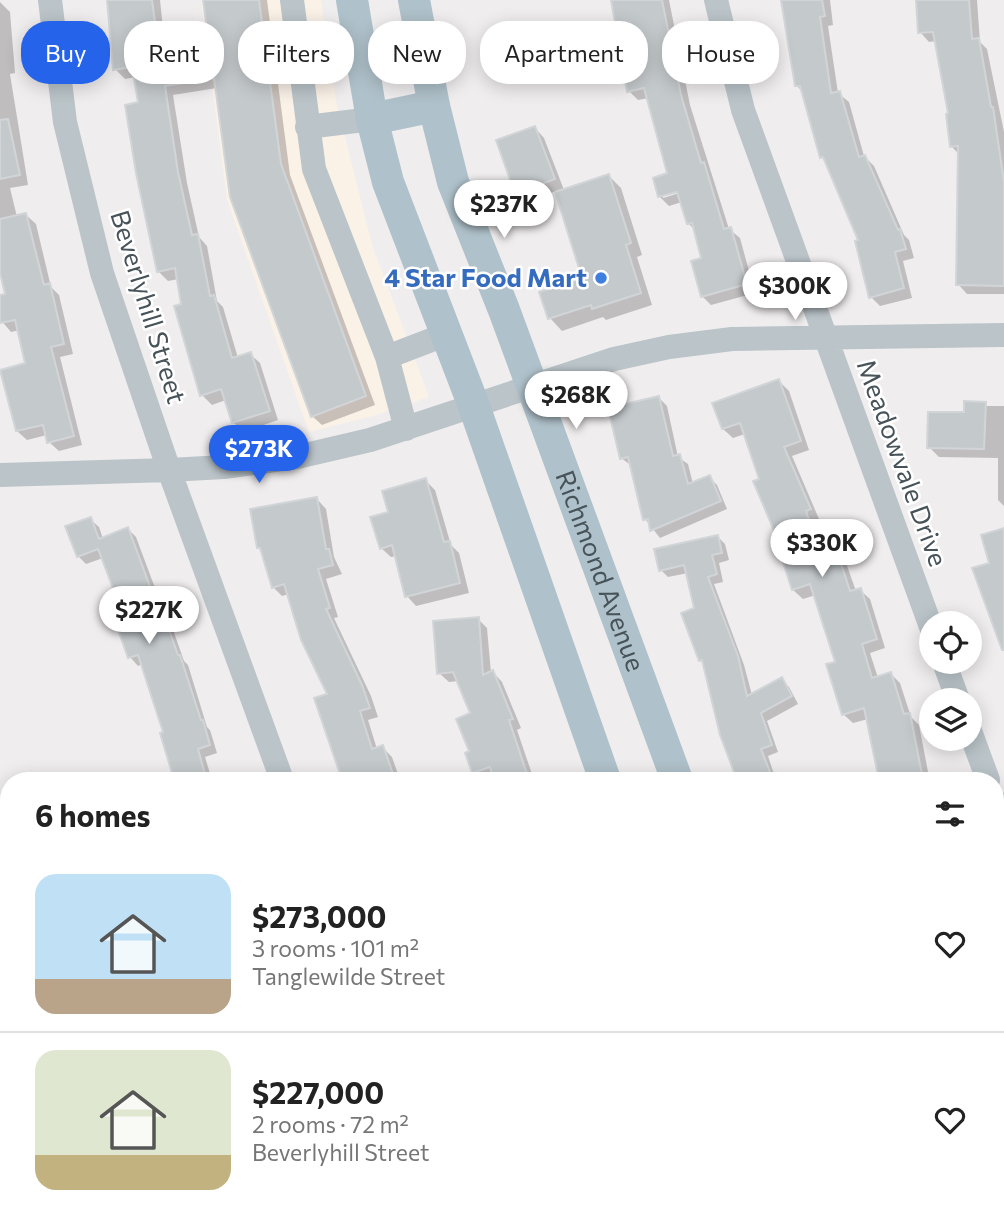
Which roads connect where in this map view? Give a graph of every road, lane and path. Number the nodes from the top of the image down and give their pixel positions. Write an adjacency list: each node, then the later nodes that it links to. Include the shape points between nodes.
1 (50, 0): 16 (street, Beverlyhill Street, via 65,122 102,273)
2 (292, 0): 8 (street)
3 (352, 0): 7 (main road)
4 (414, 0): 6 (main road, Richmond Avenue)
5 (716, 0): 11 (street, Meadowvale Drive, via 743,110)
6 (434, 106): 7 (main road); 13 (main road, Richmond Avenue, via 453,182)
7 (372, 119): 8 (street); 9 (main road, via 388,182)
8 (307, 127): 12 (street, via 314,169)
9 (447, 334): 12 (street); 14 (main road)
10 (1004, 335): 11 (street)
11 (825, 337): 13 (street, via 669,346); 18 (street, Meadowvale Drive)
12 (387, 357): 15 (street)
13 (532, 387): 14 (street); 22 (main road, Richmond Avenue)
14 (474, 406): 15 (street); 21 (main road)
15 (405, 429): 16 (street, via 297,457)
16 (169, 470): 17 (street); 20 (street, Beverlyhill Street)
17 (0, 475)
18 (925, 611)
19 (977, 751): 23 (street)
20 (279, 772)
21 (602, 772)
22 (674, 772)
23 (985, 772)

